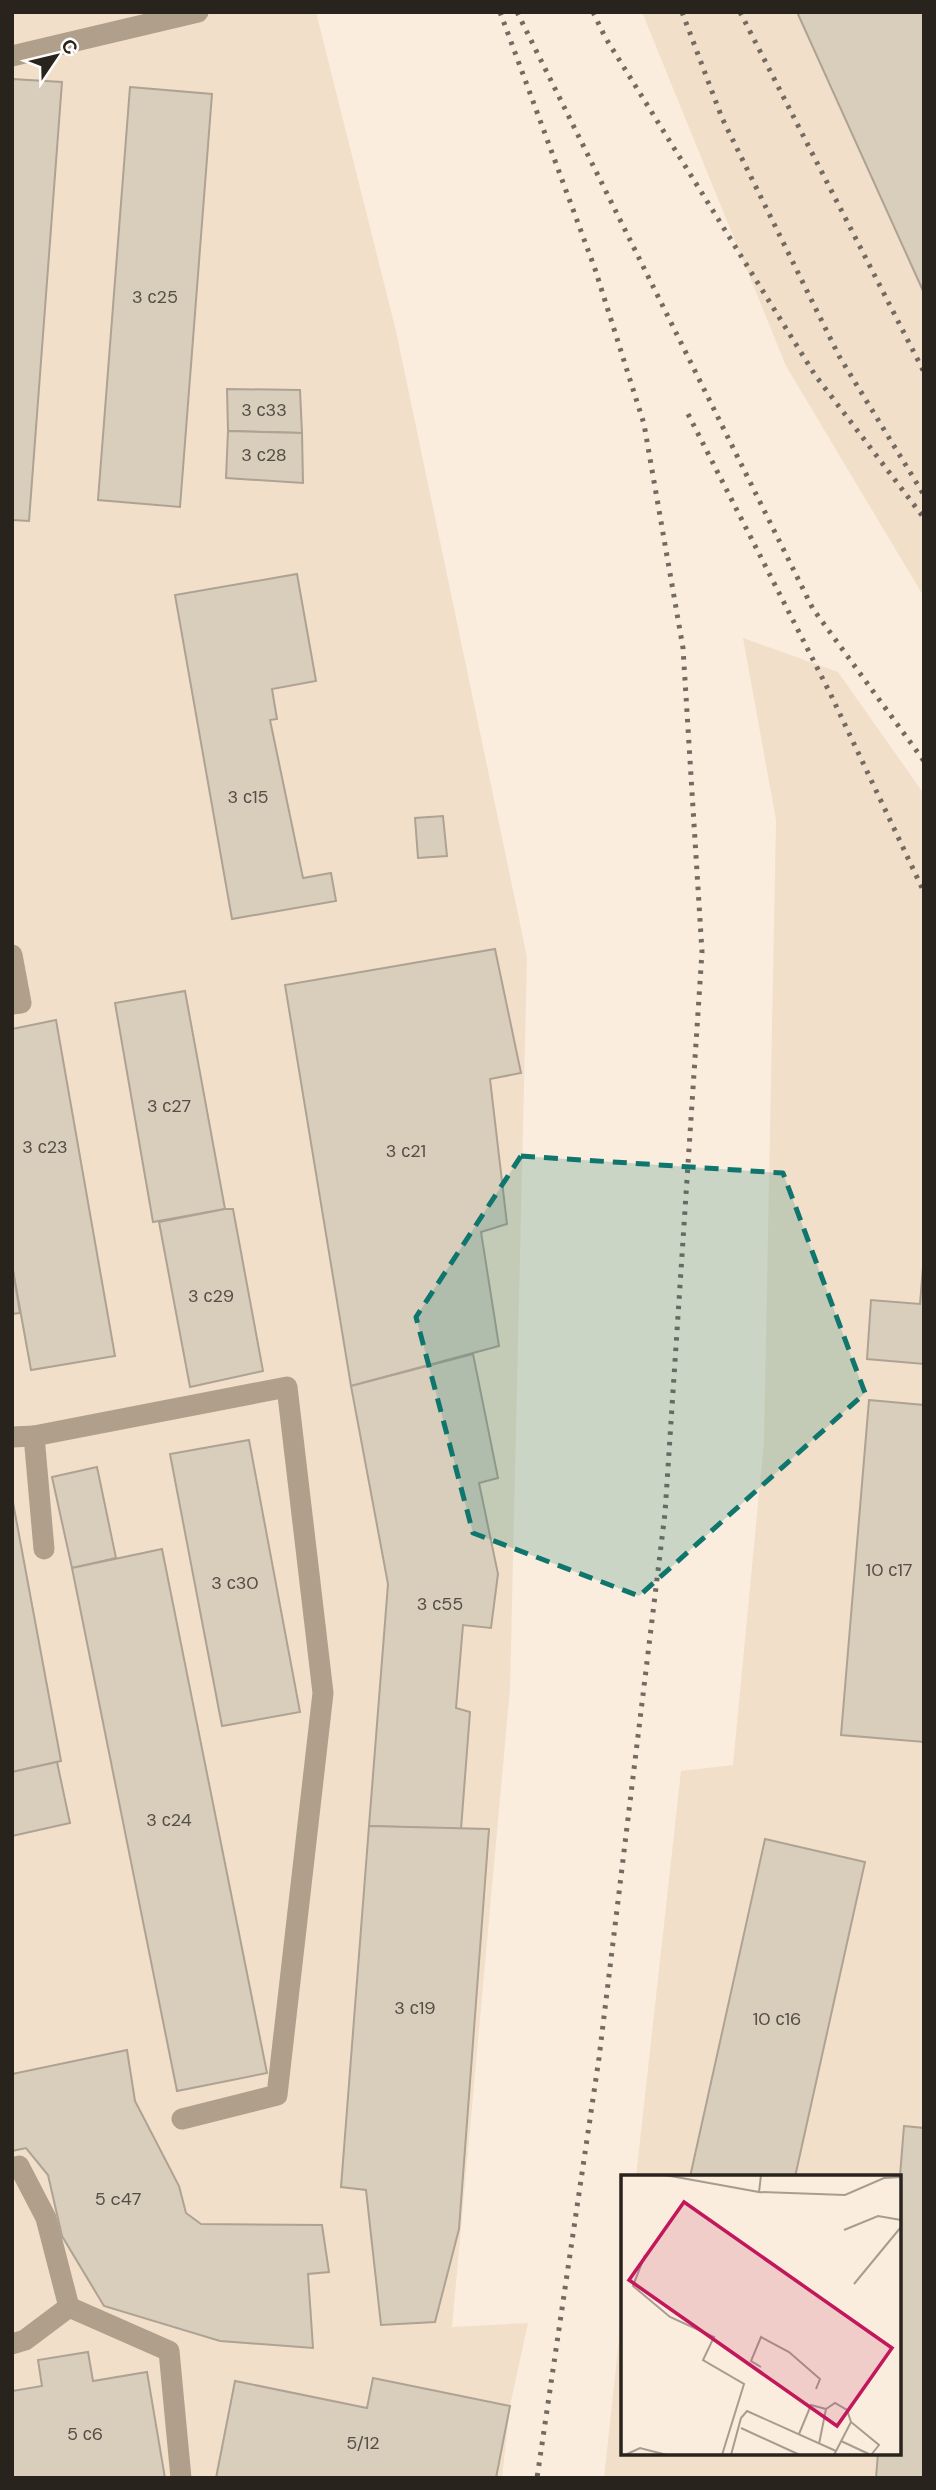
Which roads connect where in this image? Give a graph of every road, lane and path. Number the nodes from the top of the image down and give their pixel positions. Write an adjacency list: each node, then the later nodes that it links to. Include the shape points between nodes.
1 (198, 12): 2 (lane)
2 (12, 56)
3 (12, 955): 4 (lane, via 21,1003)
4 (12, 1004)
5 (34, 1436): 6 (lane); 7 (lane); 8 (lane, via 287,1387 323,1693 277,2095)
6 (12, 1437)
7 (44, 1549)
8 (182, 2119)
9 (12, 2168): 10 (lane, via 19,2166 46,2218)
10 (69, 2308): 11 (lane, via 25,2340); 12 (lane, via 169,2351)
11 (12, 2344)
12 (181, 2478)

